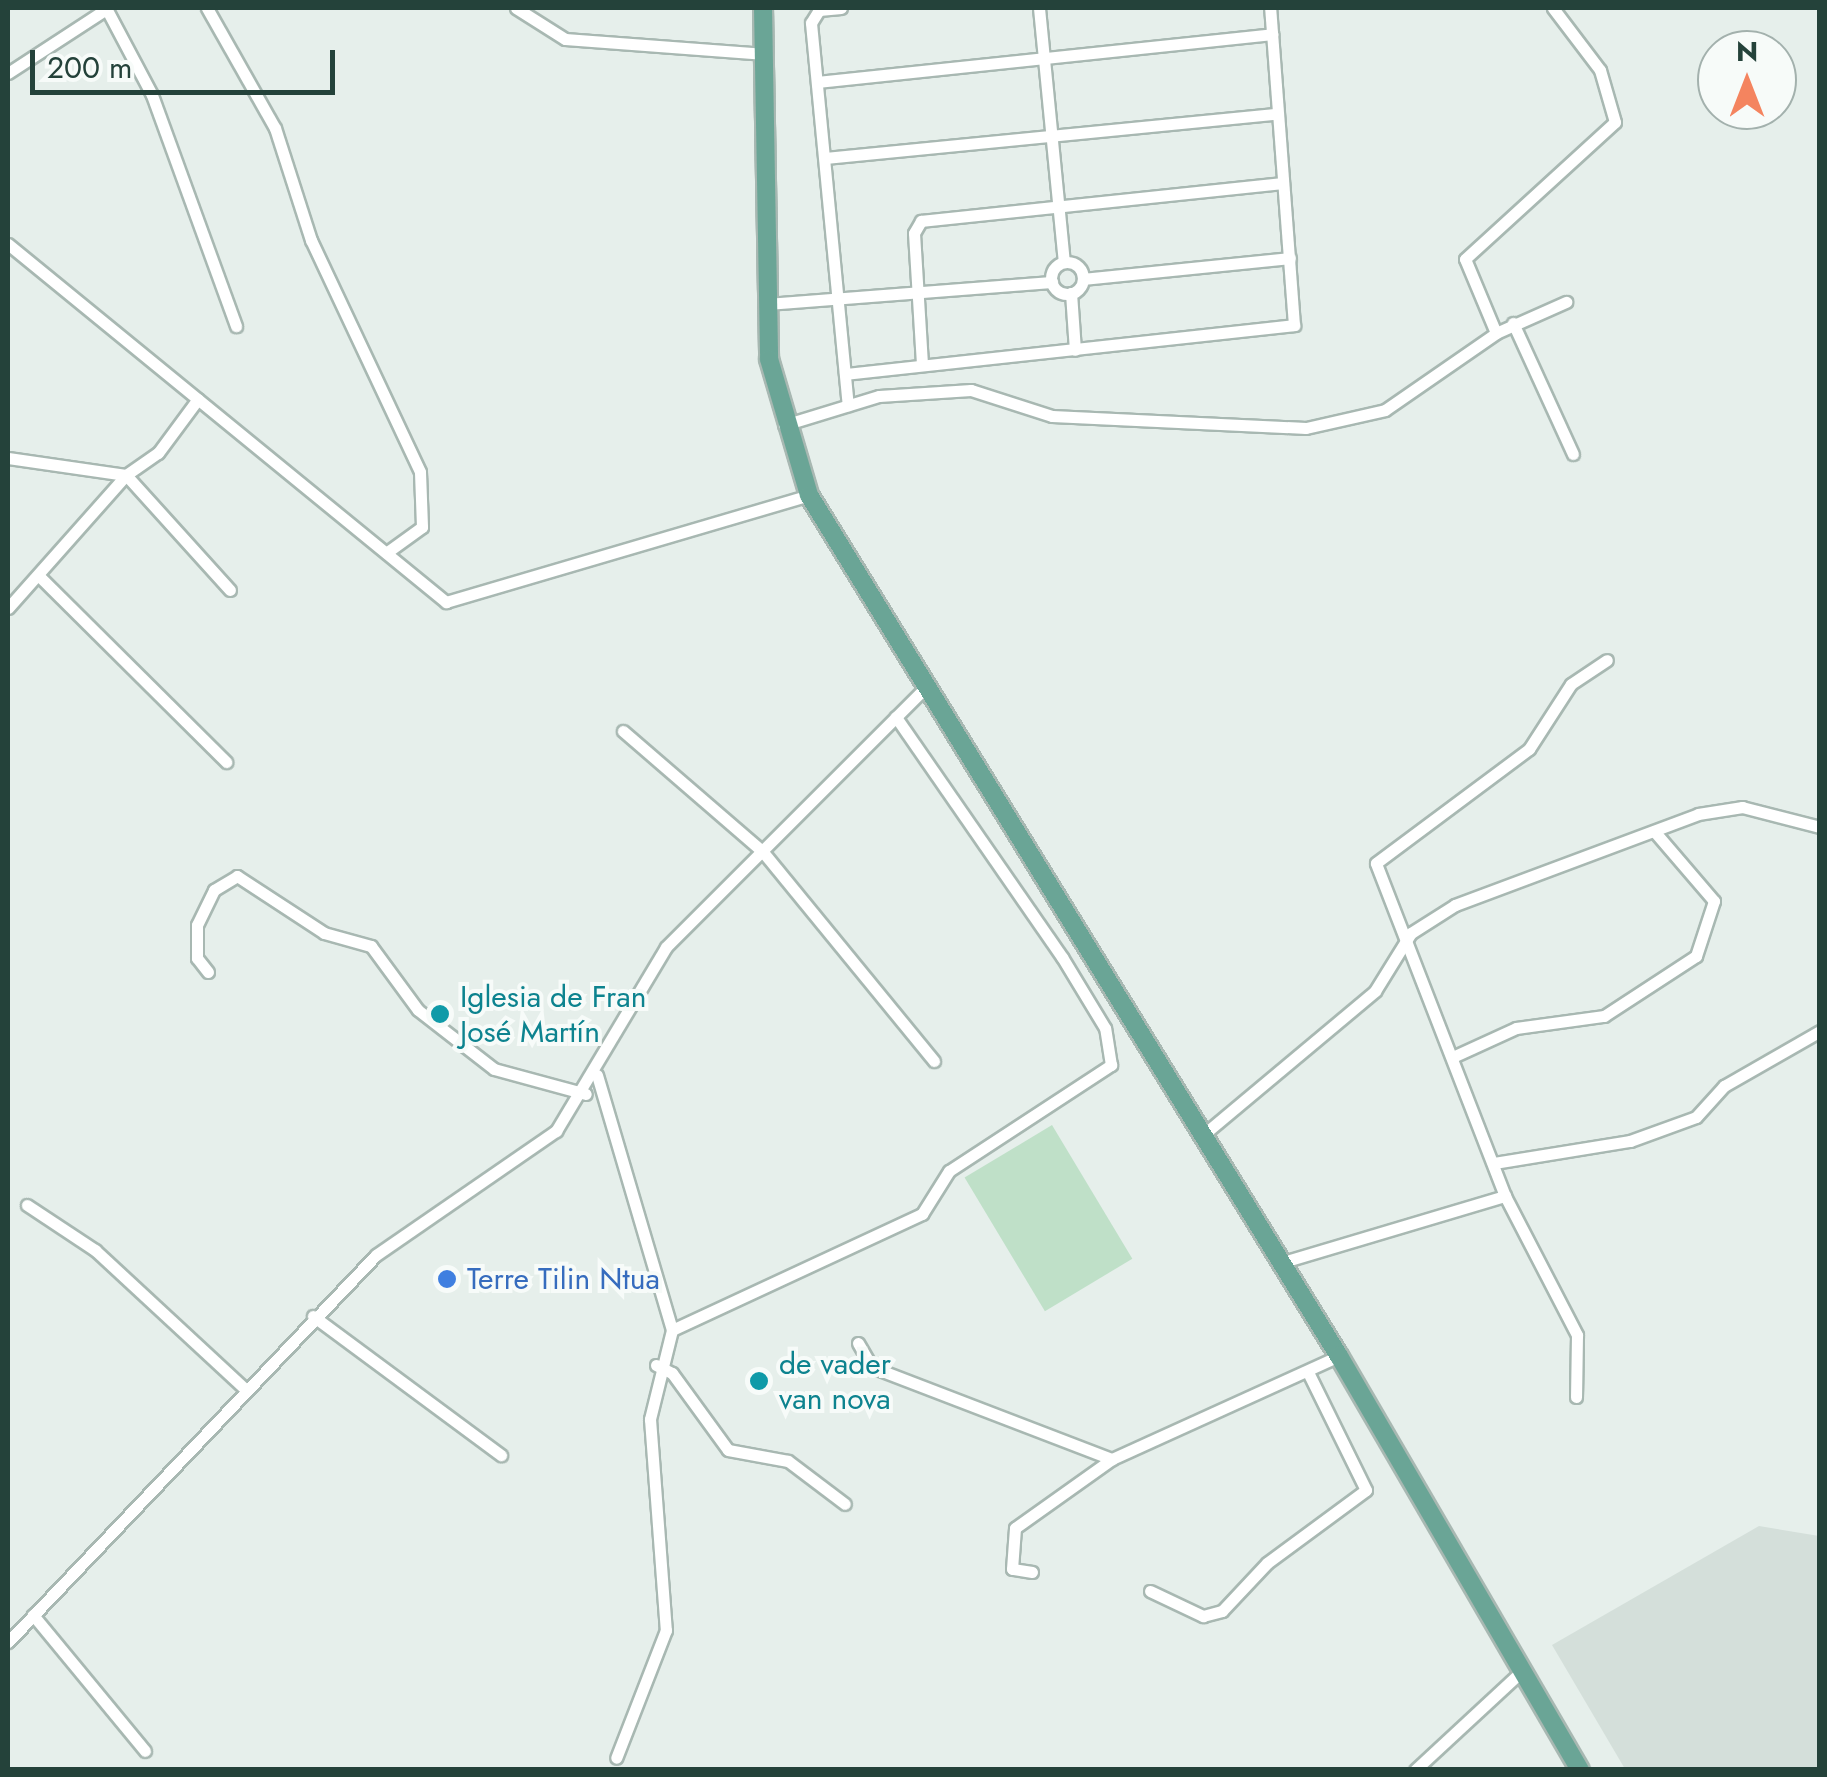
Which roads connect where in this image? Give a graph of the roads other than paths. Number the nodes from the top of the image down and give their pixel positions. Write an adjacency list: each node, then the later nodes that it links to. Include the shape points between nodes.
1 (106, 8): 12 (street); 30 (street, via 152,95)
2 (207, 8): 42 (street, via 276,128 311,240 420,472 422,527)
3 (516, 8): 10 (street, via 565,40)
4 (763, 8): 10 (main road)
5 (841, 8): 13 (street, via 814,14)
6 (1039, 8): 11 (street)
7 (1270, 8): 9 (street)
8 (1553, 8): 31 (street, via 1600,70 1615,122 1465,259)
9 (1272, 34): 11 (street); 14 (street)
10 (765, 54): 28 (main road)
11 (1044, 58): 13 (street); 15 (street)
12 (8, 73)
13 (817, 82): 16 (street)
14 (1275, 114): 15 (street); 17 (street)
15 (1051, 130): 16 (street); 18 (street)
16 (824, 158): 26 (street)
17 (1282, 183): 18 (street); 20 (street)
18 (1058, 208): 21 (street); 24 (street, via 921,222)
19 (8, 244): 35 (street)
20 (1290, 258): 22 (street); 32 (street, via 1295,318 1287,329)
21 (1064, 262): 22 (street); 23 (street)
22 (1083, 279): 25 (street)
23 (1052, 282): 24 (street); 25 (street)
24 (918, 292): 26 (street); 33 (street)
25 (1070, 294): 32 (street)
26 (838, 302): 28 (street); 34 (street)
27 (1566, 302): 29 (street)
28 (766, 304): 37 (main road)
29 (1512, 324): 31 (street); 38 (street)
30 (236, 326)
31 (1496, 333): 36 (street, via 1385,410 1306,428 1052,416 971,390)
32 (1075, 350): 33 (street)
33 (922, 364): 34 (street)
34 (845, 374): 36 (street)
35 (198, 399): 40 (street, via 158,453); 42 (street)
36 (848, 405): 37 (street)
37 (784, 425): 41 (main road)
38 (1573, 454)
39 (8, 458): 40 (street)
40 (126, 476): 43 (street); 44 (street)
41 (809, 495): 42 (street, via 446,602); 47 (main road)
42 (386, 552)
43 (39, 576): 45 (street); 50 (street)
44 (230, 590)
45 (8, 608)
46 (1607, 660): 54 (street, via 1572,684 1529,749 1382,854 1377,877)
47 (922, 690): 48 (street); 61 (main road)
48 (896, 717): 53 (street); 67 (street, via 1106,1028 1110,1064 950,1171 922,1214)
49 (623, 731): 53 (street)
50 (226, 762)
51 (1820, 826): 52 (street, via 1742,807)
52 (1654, 831): 54 (street, via 1456,905); 57 (street, via 1714,900 1696,956 1604,1016 1516,1028)
53 (763, 852): 58 (street); 59 (street, via 666,947)
54 (1402, 948): 57 (street); 61 (street, via 1375,991)
55 (208, 972): 60 (street, via 197,958 197,925 214,890 237,876 311,926 371,946 418,1010 494,1069)
56 (1820, 1031): 62 (street, via 1724,1086 1696,1118 1630,1141)
57 (1457, 1056): 62 (street)
58 (934, 1061)
59 (597, 1075): 60 (street); 67 (street)
60 (586, 1094): 66 (street, via 556,1131 376,1255)
61 (1203, 1135): 65 (main road)
62 (1494, 1163): 63 (street)
63 (1506, 1196): 65 (street); 73 (street, via 1578,1335)
64 (27, 1206): 72 (street, via 95,1250)
65 (1280, 1263): 69 (main road)
66 (313, 1316): 72 (street); 74 (street)
67 (672, 1330): 70 (street)
68 (858, 1343): 75 (street, via 872,1367)
69 (1339, 1356): 71 (street); 81 (main road)
70 (656, 1365): 76 (street, via 672,1373 728,1450 788,1461); 83 (street, via 650,1419 666,1630)
71 (1308, 1372): 75 (street); 78 (street, via 1366,1490 1267,1563 1222,1611 1204,1616)
72 (246, 1390): 79 (street)
73 (1576, 1397)
74 (501, 1455)
75 (1112, 1459): 77 (street, via 1012,1533 1012,1569)
76 (845, 1504)
77 (1032, 1572)
78 (1150, 1590)
79 (33, 1614): 80 (street); 82 (street)
80 (8, 1642)
81 (1524, 1670): 84 (street); 85 (main road)
82 (145, 1751)
83 (616, 1758)
84 (1415, 1770)
85 (1580, 1770)

